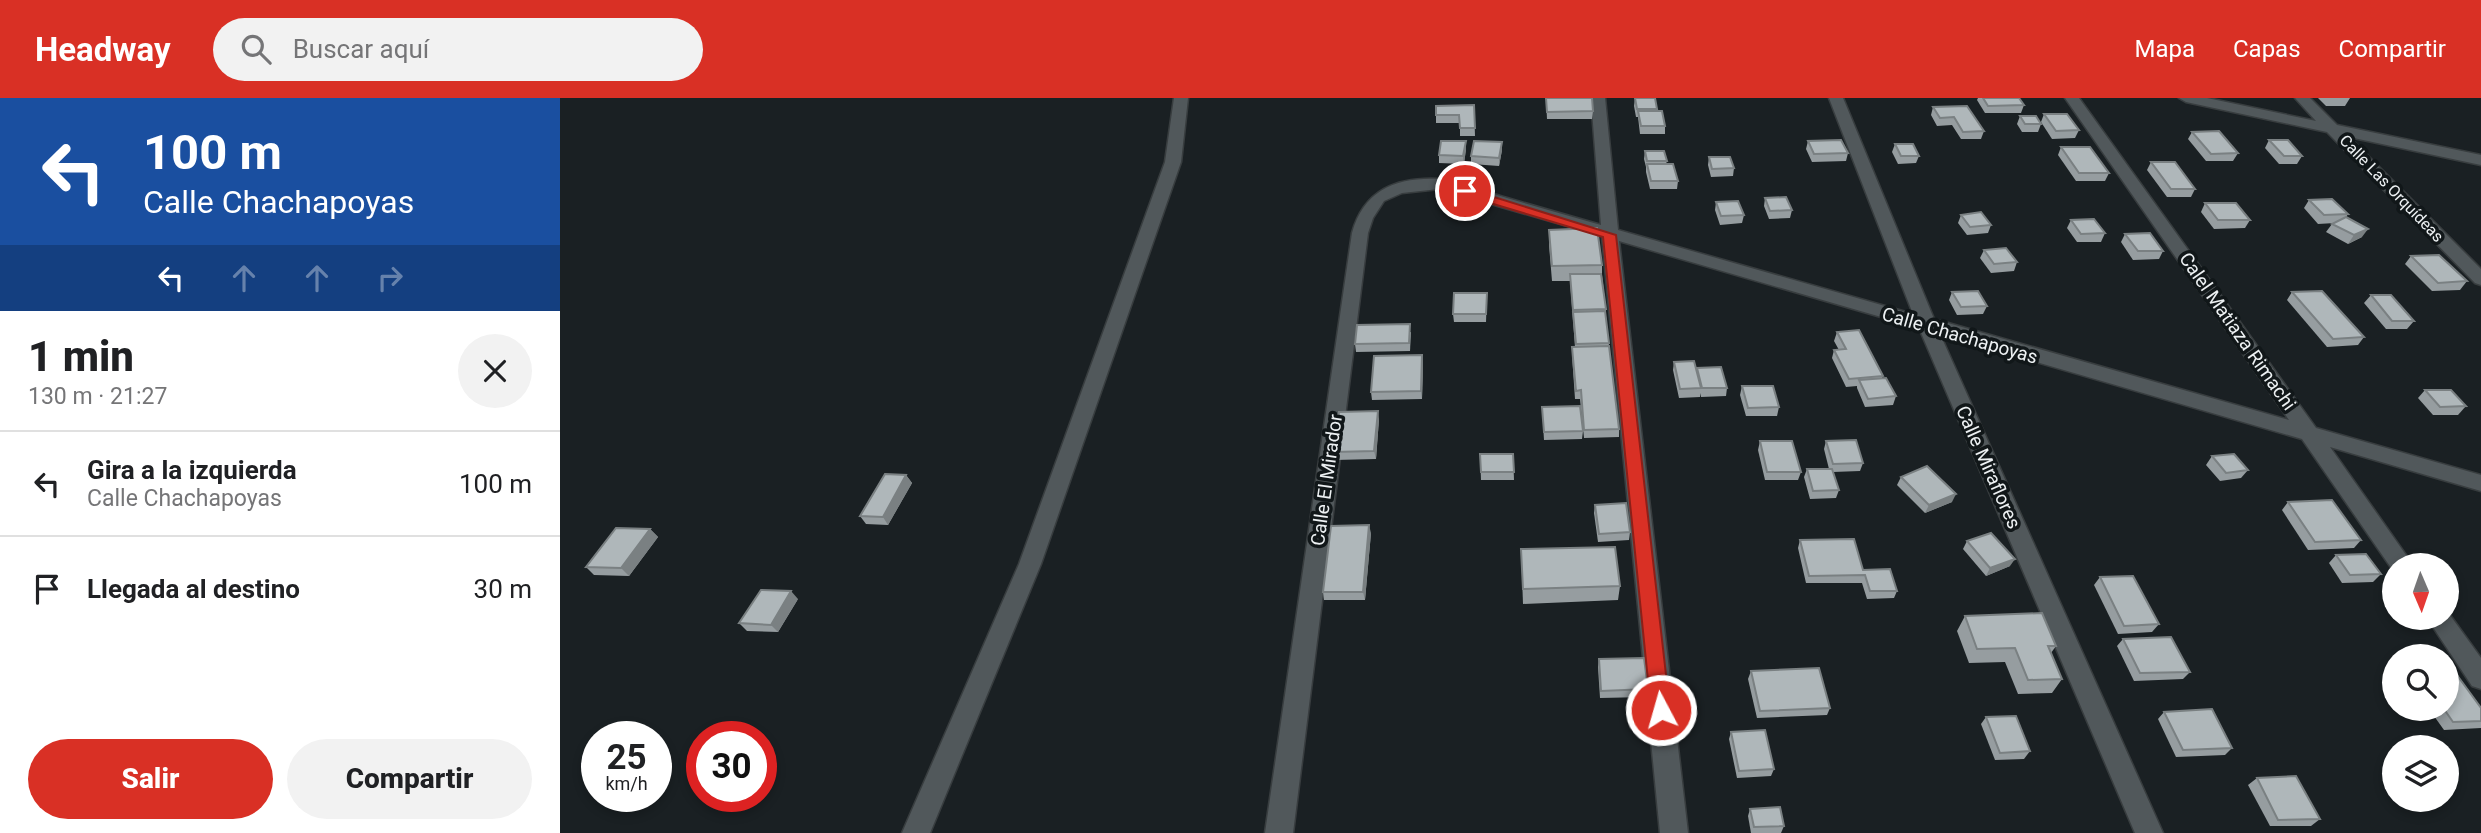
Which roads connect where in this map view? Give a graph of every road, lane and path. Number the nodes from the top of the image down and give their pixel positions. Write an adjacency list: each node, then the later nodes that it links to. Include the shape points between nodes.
1 (1181, 98): 18 (street, via 1173,162 1030,564)
2 (1598, 98): 10 (street)
3 (1836, 98): 12 (street, Calle Miraflores)
4 (2072, 98): 13 (street, Calel Matiaza Rimachi)
5 (2186, 98): 7 (street)
6 (2302, 98): 7 (street, Calle Las Orquídeas)
7 (2334, 129): 8 (street); 11 (street, Calle Las Orquídeas)
8 (2481, 160)
9 (1440, 184): 10 (street, Calle Chachapoyas); 19 (street, Calle El Mirador, via 1400,187 1376,198 1363,214)
10 (1610, 235): 12 (street, Calle Chachapoyas); 20 (street)
11 (2481, 279)
12 (1927, 325): 13 (street, Calle Chachapoyas); 21 (street, Calle Miraflores)
13 (2311, 434): 14 (street, Calle Chachapoyas); 15 (street, Calel Matiaza Rimachi)
14 (2481, 483)
15 (2394, 553)
16 (2447, 630): 17 (street)
17 (2481, 678)
18 (916, 833)
19 (1279, 833)
20 (1674, 833)
21 (2149, 833)

